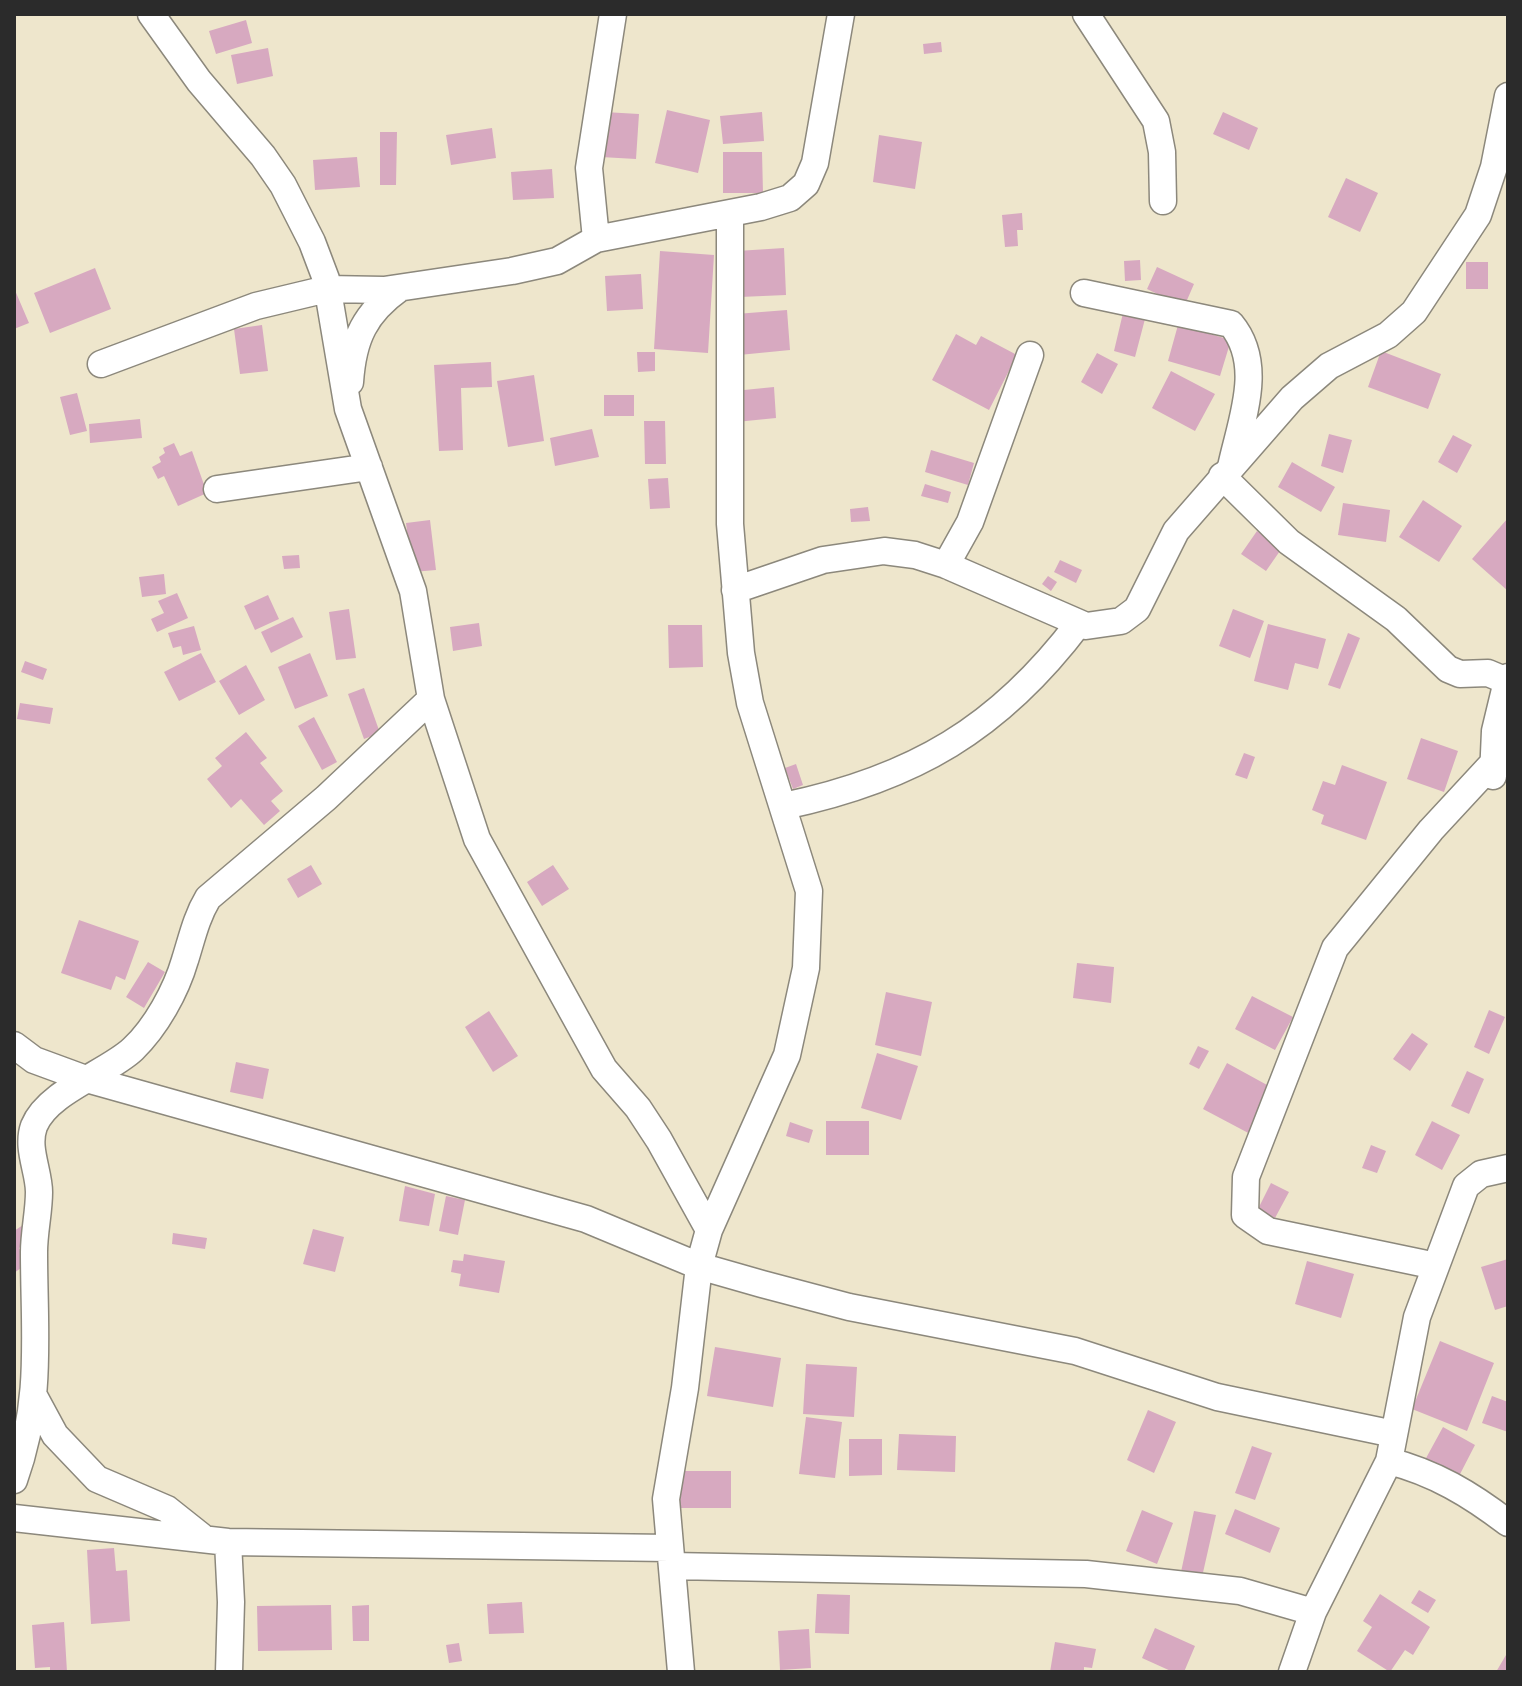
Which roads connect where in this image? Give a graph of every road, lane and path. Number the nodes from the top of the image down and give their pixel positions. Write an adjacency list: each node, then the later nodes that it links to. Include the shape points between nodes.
1 (151, 14): 10 (street, via 283,185 312,242)
2 (613, 14): 8 (street, via 589,168)
3 (841, 14): 7 (street, via 822,132 806,184 790,198)
4 (1086, 14): 6 (street, via 1156,121)
5 (1508, 96): 16 (street, via 1478,215 1414,312 1388,335 1329,366 1292,398)
6 (1163, 201)
7 (730, 214): 8 (street); 19 (street, via 730,524)
8 (596, 239): 9 (street, via 557,261)
9 (400, 288): 10 (street); 14 (street, via 375,305 365,322 351,371)
10 (327, 289): 13 (street, via 230,314); 14 (street)
11 (1084, 293): 16 (street, via 1231,324 1246,342 1250,366)
12 (1030, 355): 18 (street, via 970,522)
13 (101, 364)
14 (348, 409): 15 (street)
15 (369, 467): 17 (street); 22 (street, via 413,591)
16 (1226, 472): 20 (street, via 1176,531 1137,609 1121,621); 21 (street, via 1289,542 1396,619 1448,669)
17 (217, 489)
18 (946, 565): 19 (street, via 884,551 855,554); 20 (street)
19 (735, 590): 23 (street, via 750,703)
20 (1079, 623): 23 (street, via 1044,670 974,730 889,777)
21 (1507, 679): 29 (street, via 1495,731 1494,771 1431,830 1335,948 1246,1177 1245,1215 1268,1231)
22 (431, 699): 25 (street, via 208,898 172,993 156,1018 134,1048); 27 (street, via 477,839 604,1069 659,1140)
23 (784, 806): 27 (street, via 809,891 806,968 787,1055)
24 (14, 1045): 25 (street, via 34,1060)
25 (83, 1078): 28 (street, via 586,1219); 30 (street, via 33,1127 33,1168 39,1187)
26 (1508, 1168): 29 (street, via 1481,1174 1466,1186)
27 (709, 1230): 28 (street)
28 (699, 1266): 31 (street, via 849,1307 1075,1351 1217,1397); 38 (street, via 666,1499)
29 (1436, 1266): 31 (street, via 1417,1317)
30 (35, 1398): 33 (street); 36 (street, via 55,1435 97,1479 167,1509)
31 (1394, 1434): 32 (street)
32 (1389, 1461): 35 (street, via 1426,1471 1470,1494); 39 (street)
33 (14, 1480)
34 (14, 1518): 36 (street)
35 (1508, 1523)
36 (201, 1536): 37 (street)
37 (228, 1542): 38 (street); 40 (street)
38 (671, 1557): 39 (street, via 1086,1574 1240,1591); 41 (street)
39 (1313, 1612): 42 (street)
40 (229, 1672)
41 (681, 1672)
42 (1292, 1672)

